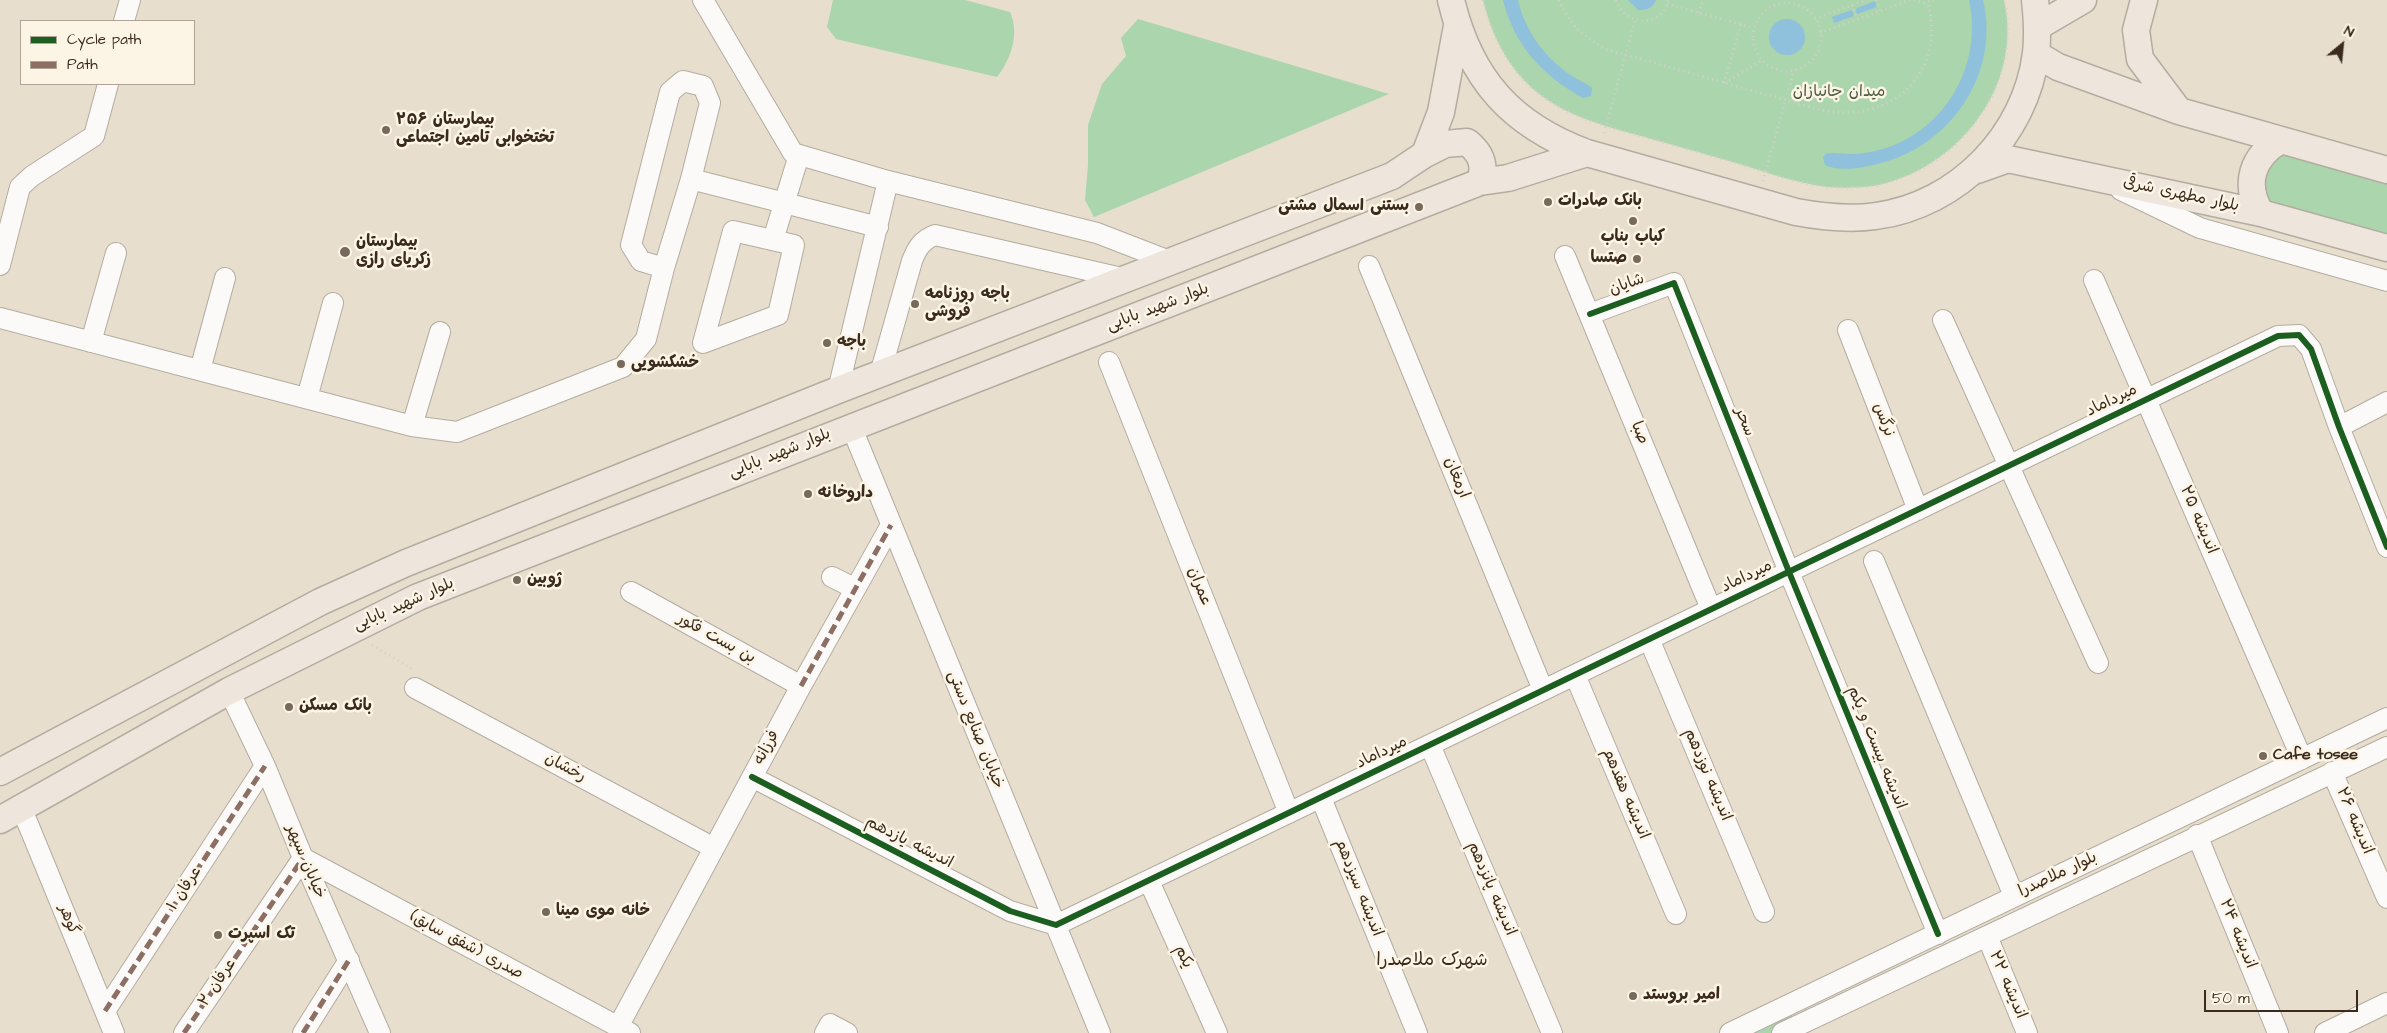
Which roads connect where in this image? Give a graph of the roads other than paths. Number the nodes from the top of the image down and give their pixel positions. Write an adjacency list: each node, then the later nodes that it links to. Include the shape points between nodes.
1 (130, 0): 7 (street)
2 (702, 0): 16 (street, via 793,153)
3 (1451, 0): 8 (main road)
4 (2035, 0): 9 (main road)
5 (2083, 0): 9 (main road)
6 (2144, 0): 12 (main road, via 2136,30 2140,59)
7 (124, 20)
8 (1457, 26): 14 (main road, via 1441,112); 15 (main road, via 1480,75 1504,103 1539,131)
9 (2037, 27): 10 (main road)
10 (2036, 54): 12 (main road, via 2058,67); 18 (main road, via 2027,89 2008,130)
11 (108, 85): 31 (street, via 94,136 20,187)
12 (2179, 111): 13 (main road)
13 (2281, 140): 17 (main road); 24 (main road, via 2263,152 2252,172 2252,194)
14 (1425, 154): 22 (main road, via 1445,144 1467,142 1482,160); 30 (main road, via 1392,176)
15 (1592, 154): 18 (main road, via 1822,217 1849,219 1903,210 1928,201); 22 (main road, بلوار شهید بابایی, via 1508,178)
16 (798, 155): 21 (street); 23 (street)
17 (2387, 170)
18 (1974, 171): 19 (main road, بلوار مطهری شرقی, via 2008,159)
19 (2090, 175): 24 (main road, بلوار مطهری شرقی); 37 (street, via 2200,228)
20 (691, 179): 23 (street); 33 (street); 33 (street, via 710,103 703,86 683,81 670,92 631,244 641,261)
21 (888, 181): 25 (street); 30 (street, via 1097,233)
22 (1480, 182): 54 (main road, بلوار شهید بابایی)
23 (784, 203): 25 (street); 26 (street)
24 (2261, 213): 27 (main road, بلوار مطهری شرقی)
25 (878, 227): 49 (street)
26 (773, 240): 26 (street, via 794,245 778,315 703,343 732,231)
27 (2387, 248)
28 (116, 253): 45 (street)
29 (1565, 256): 40 (street, صبا)
30 (1172, 262): 35 (main road)
31 (0, 265)
32 (1369, 266): 71 (street, ارمغان)
33 (664, 268): 53 (street, via 646,339 623,367 457,432)
34 (225, 278): 47 (street)
35 (1126, 279): 48 (main road); 48 (street, via 935,235 918,247 912,261)
36 (2094, 280): 51 (street, اندیشه ۲۵)
37 (2387, 281)
38 (1674, 283): 40 (street, شایان); 61 (street, سحر)
39 (333, 303): 50 (street)
40 (1590, 314): 65 (street, صبا)
41 (0, 318): 45 (street)
42 (1943, 320): 56 (street)
43 (1848, 330): 57 (street, نرگس)
44 (440, 332): 53 (street)
45 (92, 342): 47 (street)
46 (1109, 362): 82 (street, عمران)
47 (200, 370): 50 (street)
48 (880, 374): 49 (main road)
49 (838, 390): 78 (main road, via 406,563 320,602)
50 (307, 398): 53 (street)
51 (2147, 400): 55 (street, میرداماد, via 2278,336 2299,335 2311,349); 56 (street, میرداماد); 76 (street, اندیشه ۲۵)
52 (2387, 402): 55 (street)
53 (412, 426)
54 (851, 426): 58 (street, خیابان صنایع دستی); 72 (main road, بلوار شهید بابایی, via 418,597)
55 (2339, 428): 59 (street, میرداماد)
56 (2010, 467): 57 (street, میرداماد); 67 (street)
57 (1918, 510): 61 (street, میرداماد)
58 (891, 525): 63 (street, فرزانه); 92 (street, خیابان صنایع دستی)
59 (2387, 547)
60 (1874, 561): 88 (street)
61 (1789, 572): 65 (street, میرداماد); 93 (street, اندیشه بیست و یکم)
62 (832, 577): 63 (street)
63 (854, 588): 69 (street, فرزانه)
64 (631, 592): 69 (street, بن بست فكور)
65 (1711, 609): 66 (street, میرداماد)
66 (1650, 639): 68 (street, میرداماد); 90 (street, اندیشه نوزدهم)
67 (2098, 663)
68 (1575, 675): 71 (street, میرداماد); 91 (street, اندیشه هفدهم)
69 (800, 686): 80 (street, فرزانه)
70 (416, 688): 85 (street, رخشان)
71 (1543, 690): 74 (street, میرداماد)
72 (229, 691): 77 (street, خیابان سپهر); 83 (main road, بلوار شهید بابایی)
73 (2387, 718): 76 (street, بلوار ملاصدرا)
74 (1430, 745): 81 (street, میرداماد); 108 (street, اندیشه پانزدهم)
75 (2387, 747): 79 (street, بلوار ملاصدرا)
76 (2302, 760): 88 (street, بلوار ملاصدرا)
77 (265, 766): 86 (street, خیابان سپهر); 98 (street, عرفان ۱)
78 (0, 772)
79 (2332, 772): 84 (street, بلوار ملاصدرا); 89 (street, اندیشه ۲۶)
80 (752, 777): 85 (street, فرزانه); 92 (street, اندیشه یازدهم, via 1010,911)
81 (1321, 798): 82 (street, میرداماد); 107 (street, اندیشه سیزدهم)
82 (1289, 813): 87 (street, میرداماد)
83 (11, 814): 98 (street, گوهر)
84 (2197, 835): 94 (street, بلوار ملاصدرا); 112 (street, اندیشه ۲۴)
85 (714, 848): 100 (street, فرزانه)
86 (303, 858): 95 (street, خیابان سپهر); 100 (street, صدری (شفق سابق)); 102 (street, عرفان ۲)
87 (1150, 881): 92 (street, میرداماد); 106 (street, یکم)
88 (2014, 896): 93 (street, بلوار ملاصدرا)
89 (2387, 898)
90 (1764, 912)
91 (1676, 914)
92 (1056, 926): 105 (street, خیابان صنایع دستی)
93 (1938, 934): 96 (street, بلوار ملاصدرا)
94 (1987, 936): 99 (street, بلوار ملاصدرا); 111 (street, اندیشه ۲۲)
95 (349, 960): 103 (street); 104 (street, خیابان سپهر)
96 (1796, 1000): 99 (street); 109 (street, بلوار ملاصدرا)
97 (2387, 1003): 113 (street)
98 (105, 1011): 101 (street, گوهر)
99 (1808, 1028): 110 (street, بلوار ملاصدرا)
100 (624, 1030)
101 (114, 1033)
102 (184, 1033)
103 (303, 1033)
104 (380, 1033)
105 (1100, 1033)
106 (1218, 1033)
107 (1417, 1033)
108 (1552, 1033)
109 (1730, 1033)
110 (1782, 1033)
111 (2027, 1033)
112 (2278, 1033)
113 (2325, 1033)

